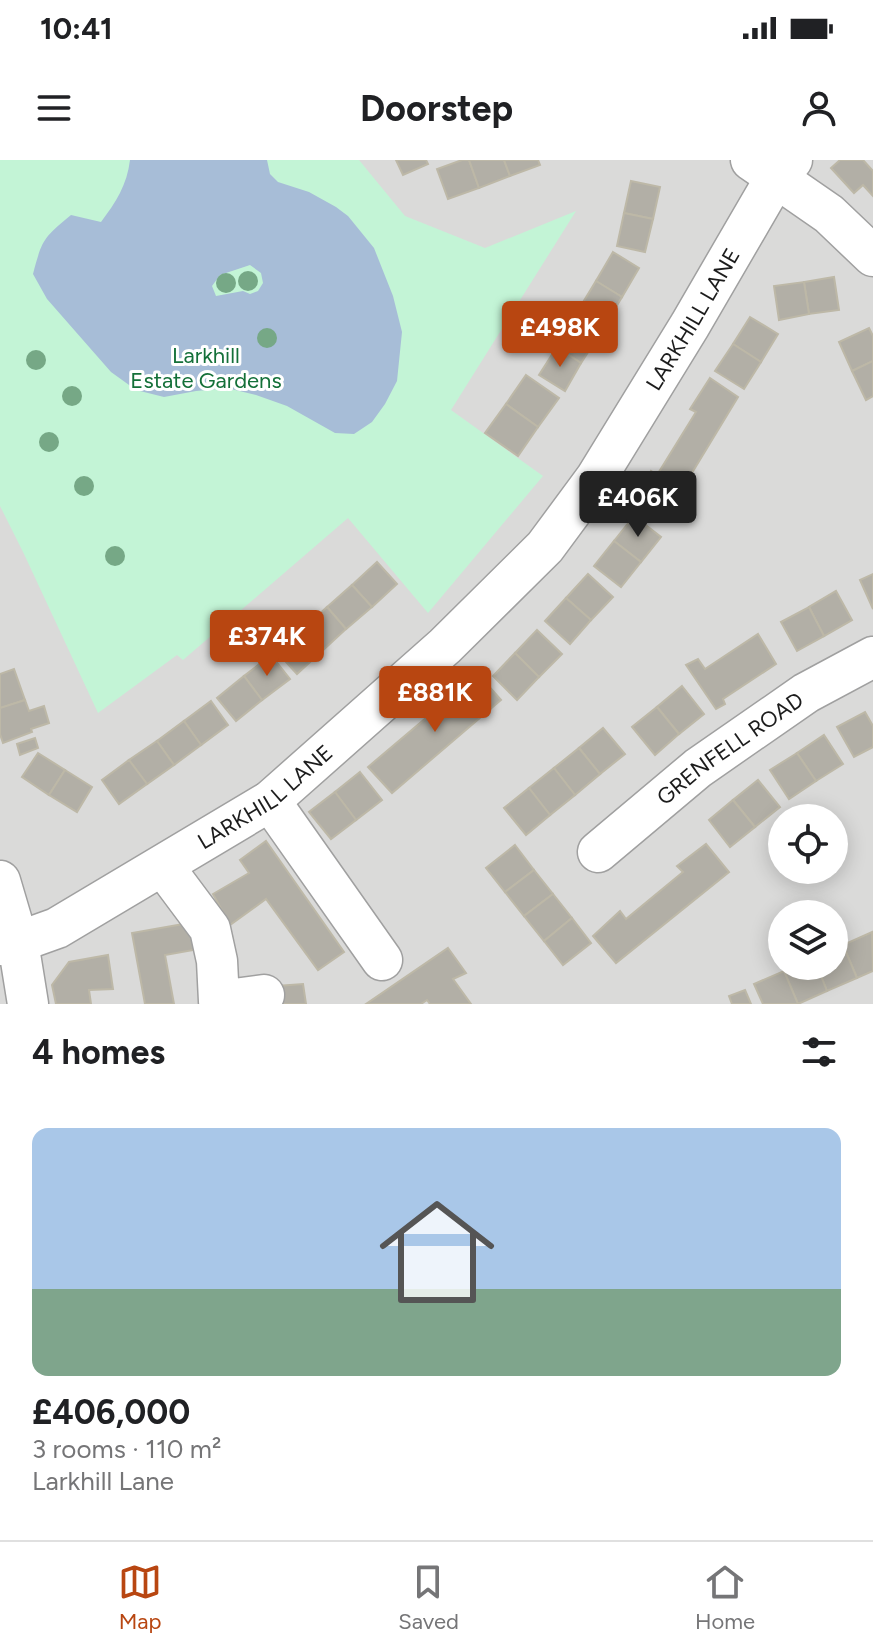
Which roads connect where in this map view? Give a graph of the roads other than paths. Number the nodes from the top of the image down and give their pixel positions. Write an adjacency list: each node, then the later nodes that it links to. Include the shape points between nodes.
1 (773, 166): 2 (street); 4 (street, LARKHILL LANE, via 690,325 596,478 545,547 445,646)
2 (873, 256)
3 (873, 657): 5 (street, GRENFELL ROAD, via 806,693 698,768)
4 (270, 801): 6 (street, LARKHILL LANE); 9 (street)
5 (598, 852)
6 (163, 866): 8 (street, LARKHILL LANE, via 57,928); 11 (street, via 210,929 217,961)
7 (0, 881): 8 (street)
8 (9, 944): 12 (street)
9 (382, 960)
10 (264, 995): 11 (street)
11 (212, 1003)
12 (28, 1004)

